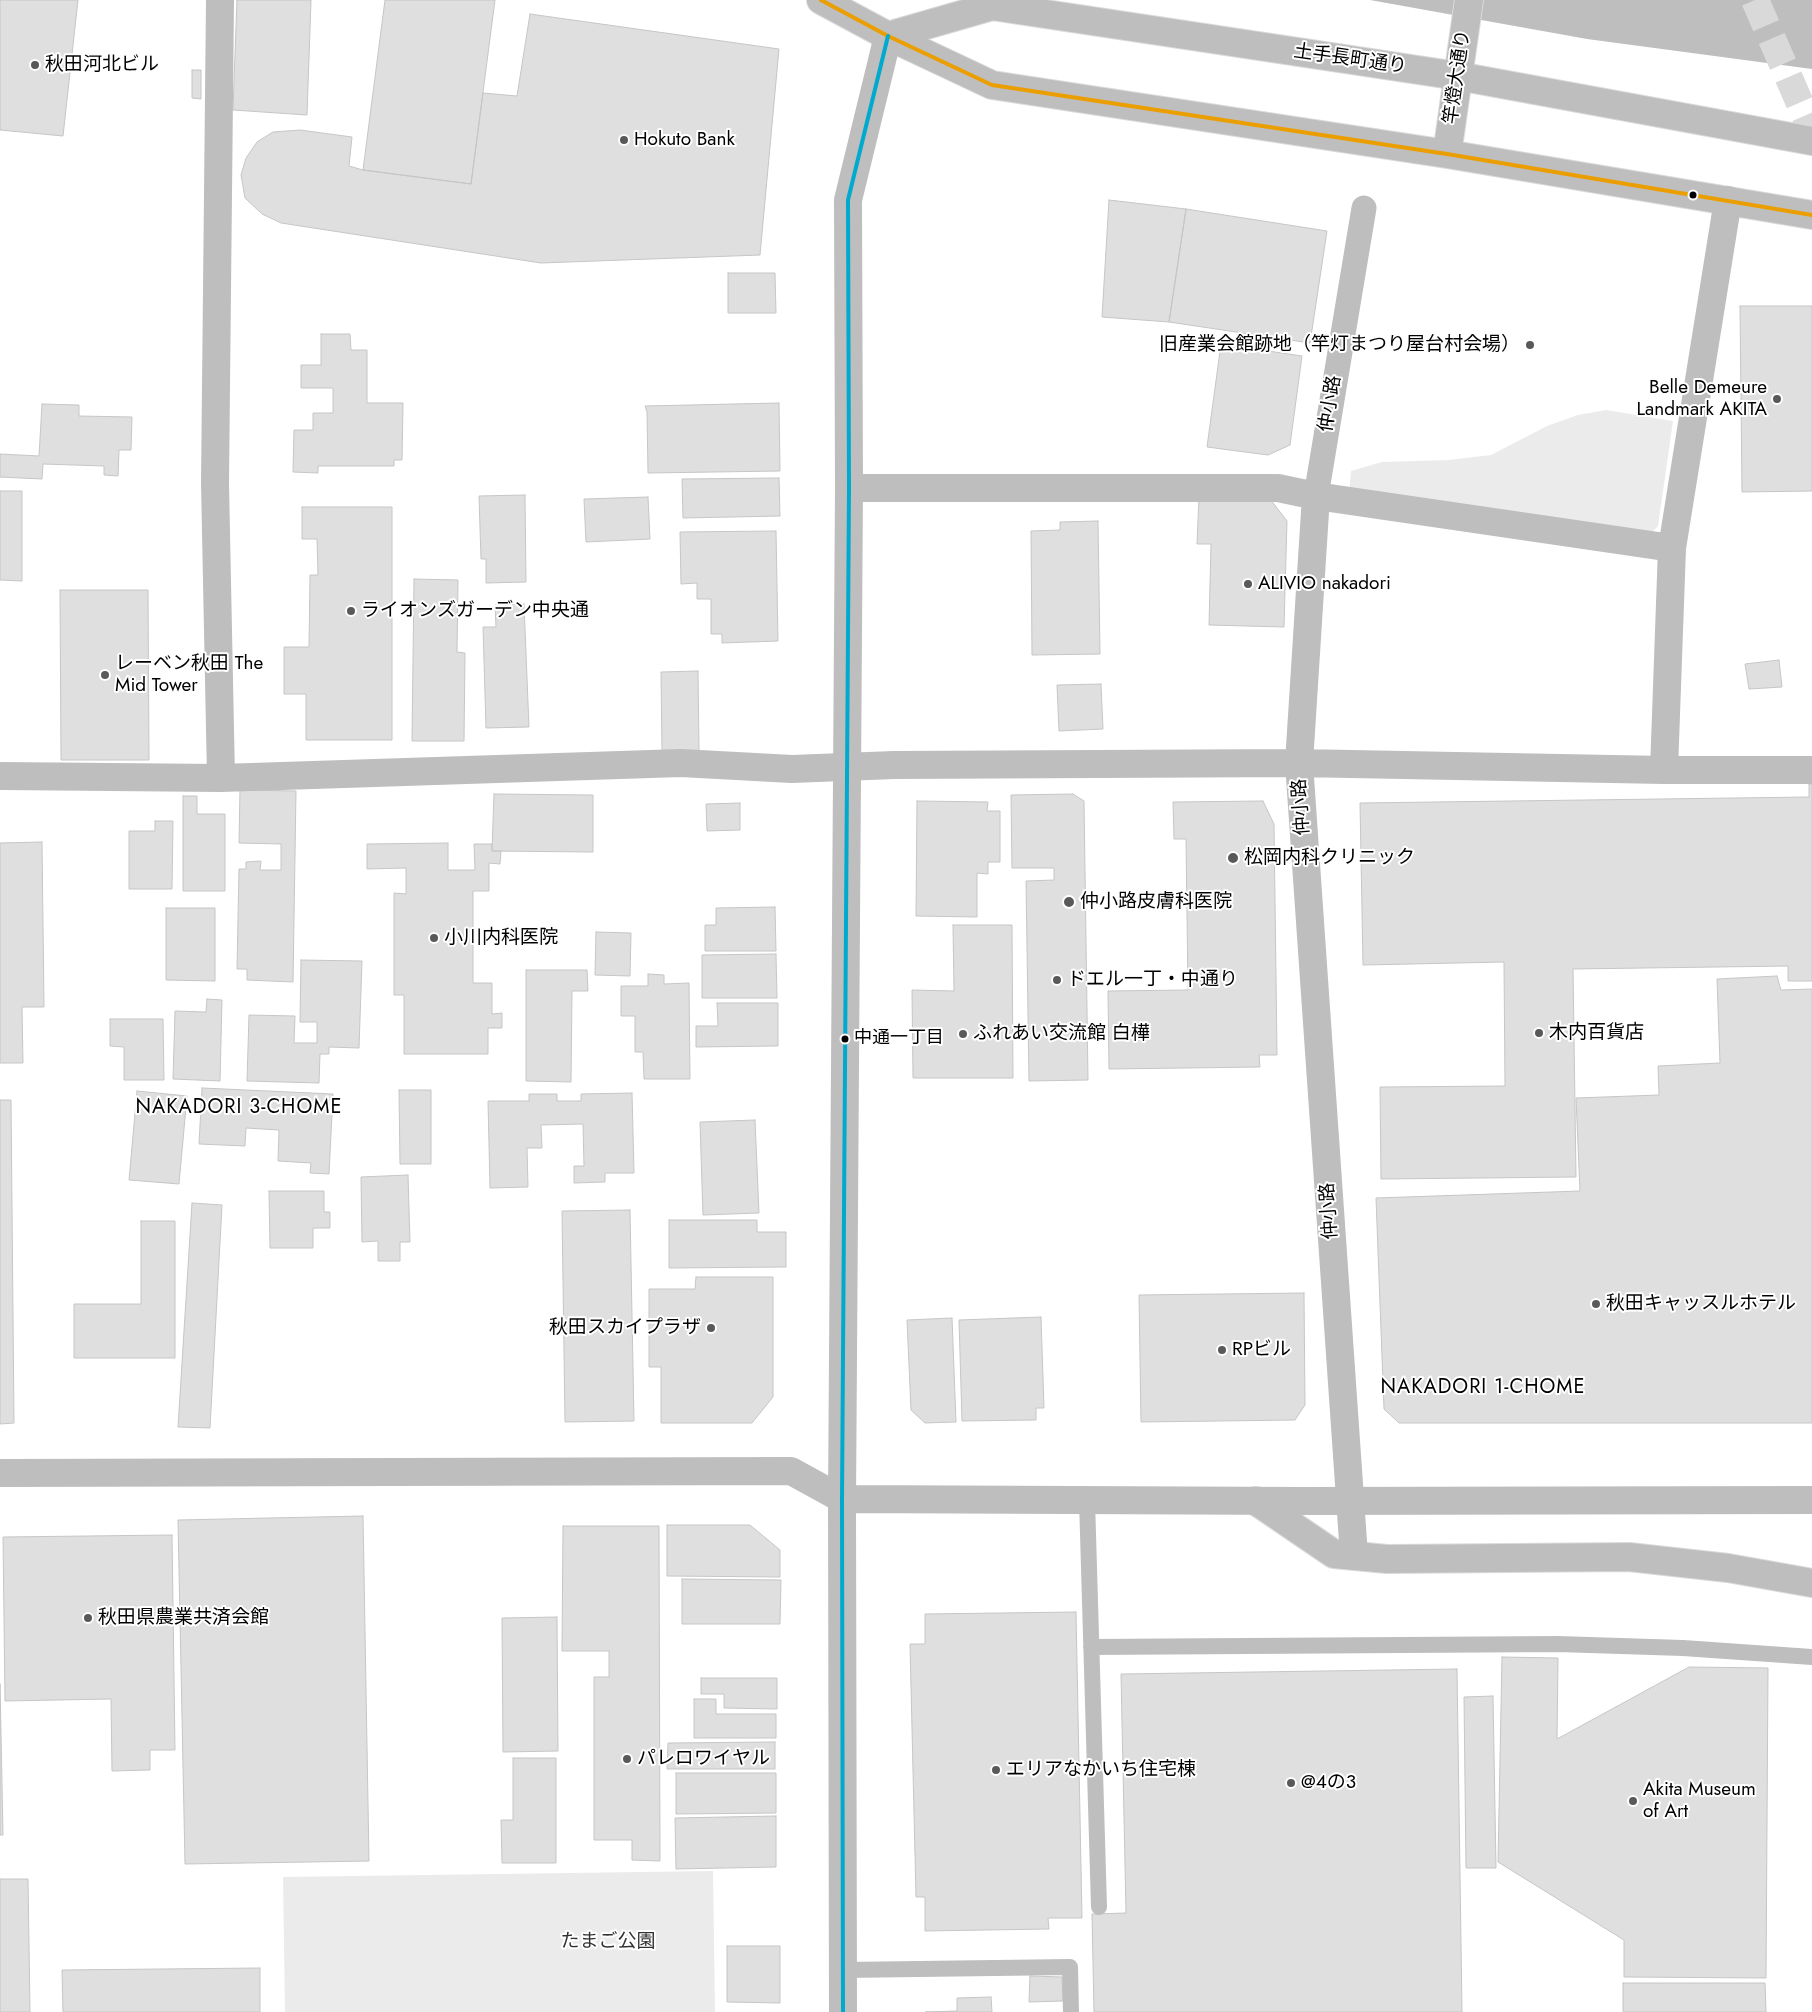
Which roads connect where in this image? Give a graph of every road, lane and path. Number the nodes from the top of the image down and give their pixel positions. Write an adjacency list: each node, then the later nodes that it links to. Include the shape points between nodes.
1 (220, 0): 19 (main road, via 215,483)
2 (821, 0): 4 (main road)
3 (1468, 9): 5 (main road, 竿燈大通り)
4 (888, 36): 5 (main road, 土手長町通り, via 992,6); 7 (main road, via 992,85); 11 (main road, via 848,200)
5 (1458, 76): 6 (main road, 土手長町通り); 7 (main road, 竿燈大通り)
6 (1812, 141)
7 (1447, 154): 8 (main road)
8 (1728, 200): 10 (main road); 13 (main road)
9 (1364, 208): 12 (street, 仲小路)
10 (1812, 215)
11 (849, 488): 12 (main road, via 1278,488); 15 (main road)
12 (1316, 496): 13 (main road); 14 (main road, 仲小路)
13 (1672, 548): 16 (main road)
14 (1299, 763): 15 (main road); 16 (main road); 23 (main road, 仲小路)
15 (847, 768): 19 (main road, via 792,769 681,763); 21 (main road)
16 (1664, 770): 17 (main road)
17 (1812, 770)
18 (0, 776): 19 (main road)
19 (221, 778)
20 (0, 1473): 21 (main road, via 791,1471)
21 (842, 1499): 22 (main road); 31 (main road)
22 (1087, 1500): 25 (main road); 28 (lane)
23 (1350, 1500): 24 (main road); 25 (main road); 26 (main road, 仲小路)
24 (1812, 1500)
25 (1256, 1501): 26 (main road, via 1334,1554)
26 (1354, 1556): 27 (main road, via 1388,1559 1629,1557 1728,1568)
27 (1812, 1584)
28 (1092, 1647): 29 (lane, via 1558,1644); 30 (lane)
29 (1812, 1657)
30 (1099, 1907)
31 (843, 1970): 32 (main road); 33 (lane, via 1070,1967)
32 (843, 2012)
33 (1071, 2012)

